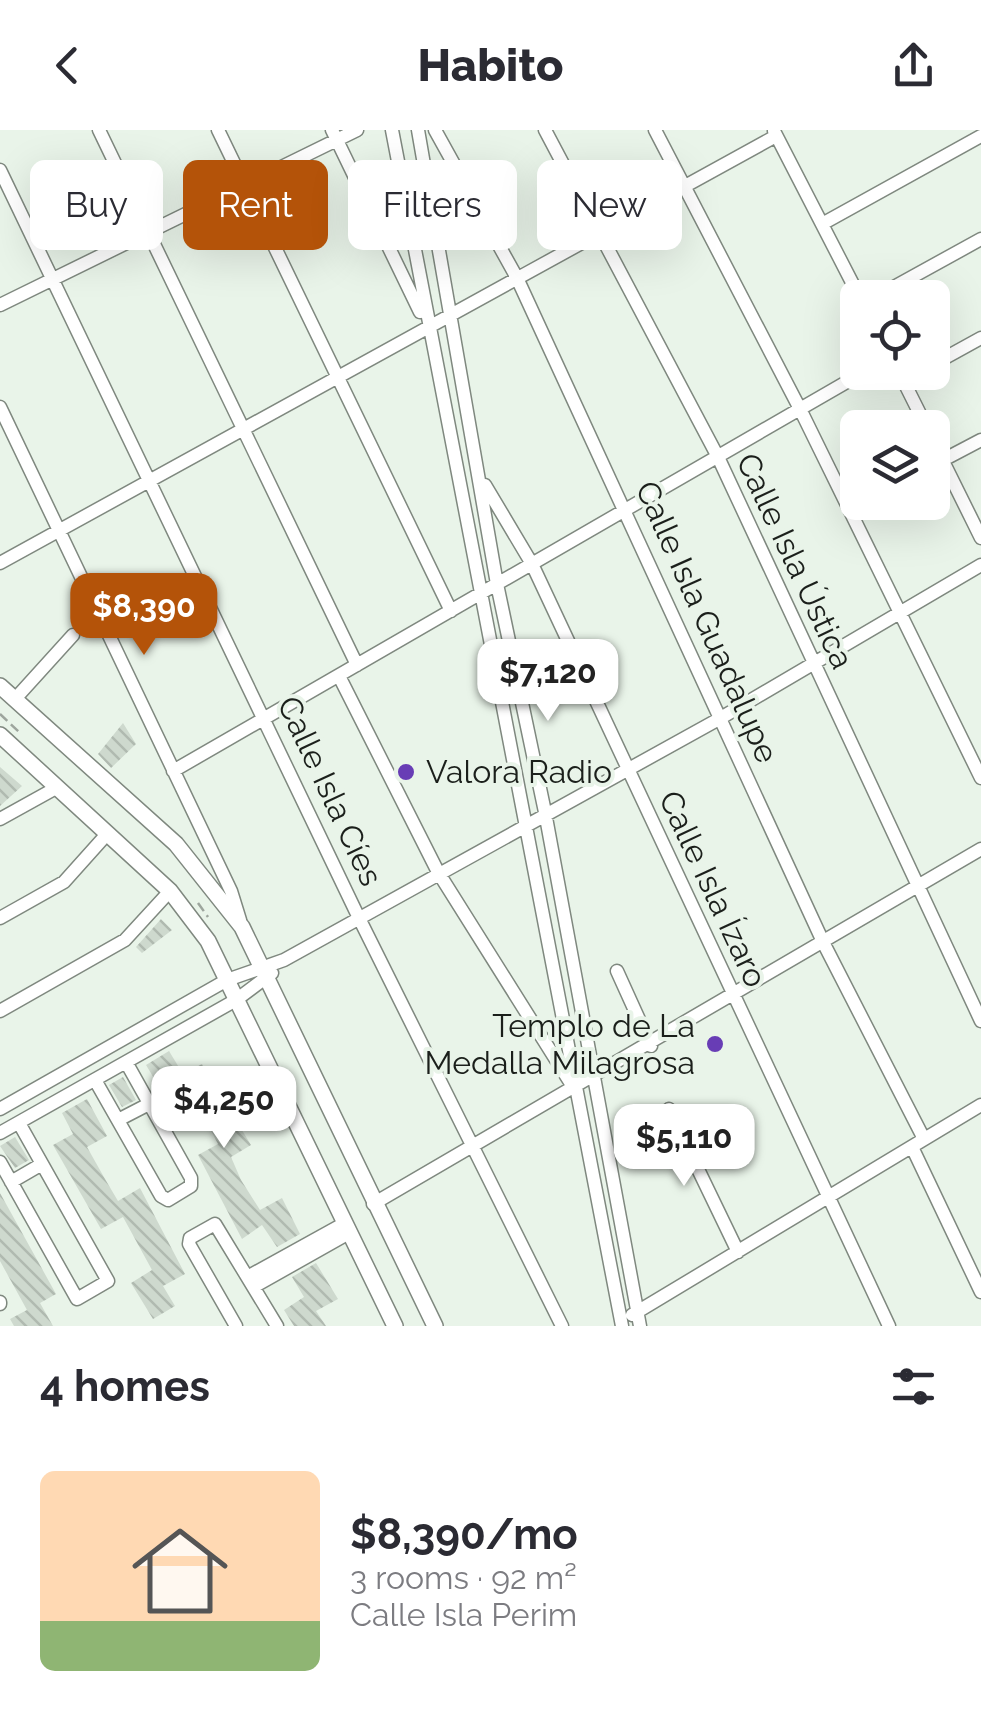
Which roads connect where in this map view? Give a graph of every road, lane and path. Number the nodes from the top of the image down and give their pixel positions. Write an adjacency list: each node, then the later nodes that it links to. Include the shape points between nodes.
1 (99, 130): 12 (street)
2 (218, 130): 13 (street)
3 (357, 130): 10 (street)
4 (392, 130): 31 (street)
5 (418, 130): 30 (street)
6 (435, 130): 26 (street, Calle Isla Guadalupe)
7 (546, 130): 15 (street, Calle Isla Ústica)
8 (655, 130): 17 (street)
9 (774, 133): 17 (street); 18 (street)
10 (334, 135): 14 (street); 31 (street)
11 (981, 136): 18 (street)
12 (114, 160)
13 (232, 160)
14 (289, 160)
15 (561, 160)
16 (0, 170): 25 (street, Calle Isla Cíes)
17 (684, 186): 37 (street)
18 (822, 224): 27 (street)
19 (981, 239): 28 (street)
20 (111, 250): 25 (street)
21 (159, 250): 38 (street)
22 (277, 250): 34 (street)
23 (569, 250): 26 (street)
24 (608, 250): 40 (street, Calle Isla Ústica)
25 (53, 278): 29 (street); 44 (street, Calle Isla Cíes)
26 (517, 278): 30 (street); 45 (street, Calle Isla Guadalupe)
27 (851, 280)
28 (907, 280)
29 (0, 304)
30 (452, 314): 31 (street); 43 (street)
31 (428, 328): 34 (street); 52 (street)
32 (981, 338): 33 (street)
33 (950, 354)
34 (341, 376): 38 (street); 53 (street)
35 (840, 386): 37 (street)
36 (0, 407): 46 (street)
37 (800, 409): 40 (street); 54 (street)
38 (245, 428): 44 (street); 57 (street)
39 (981, 440): 41 (street)
40 (718, 457): 45 (street); 56 (street, Calle Isla Ústica)
41 (950, 457)
42 (950, 473): 47 (street)
43 (482, 479): 49 (street, Calle Isla Ízaro); 51 (street)
44 (150, 480): 46 (street); 61 (street, Calle Isla Cíes)
45 (626, 510): 49 (street); 62 (street, Calle Isla Guadalupe)
46 (60, 530): 48 (street); 65 (street)
47 (981, 538)
48 (0, 563)
49 (532, 564): 51 (street); 64 (street, Calle Isla Ízaro)
50 (981, 565): 54 (street)
51 (497, 584): 52 (street); 68 (street)
52 (478, 595): 53 (street); 70 (street)
53 (451, 611): 57 (street)
54 (902, 611): 56 (street); 66 (street)
55 (74, 635): 60 (street)
56 (812, 664): 62 (street); 74 (street, Calle Isla Ústica)
57 (358, 665): 58 (street)
58 (339, 676): 61 (street); 73 (street)
59 (0, 686): 60 (main road)
60 (15, 699): 78 (main road, via 176,844)
61 (265, 718): 65 (street); 76 (street, Calle Isla Cíes)
62 (719, 719): 64 (street); 79 (street, Calle Isla Guadalupe)
63 (0, 735): 67 (main road)
64 (626, 768): 68 (street); 83 (street, Calle Isla Ízaro)
65 (174, 771): 78 (street)
66 (981, 778)
67 (56, 788): 69 (street); 71 (main road)
68 (544, 812): 70 (street); 90 (street)
69 (0, 819)
70 (523, 824): 73 (street); 91 (street)
71 (107, 834): 75 (main road); 77 (street, via 64,882)
72 (981, 849): 74 (street)
73 (438, 872): 76 (street); 91 (street)
74 (915, 888): 79 (street); 86 (street, Calle Isla Ústica)
75 (170, 892): 82 (main road, via 208,941); 85 (street, via 125,940)
76 (358, 916): 81 (street); 100 (street, Calle Isla Cíes)
77 (0, 918)
78 (242, 927): 81 (main road)
79 (824, 944): 83 (street); 99 (street, Calle Isla Guadalupe)
80 (616, 971): 87 (street)
81 (264, 973): 82 (street); 84 (street); 105 (main road)
82 (227, 980): 84 (main road); 95 (street)
83 (734, 998): 87 (street); 104 (street, Calle Isla Ízaro)
84 (236, 1000): 88 (street); 106 (main road)
85 (0, 1012)
86 (981, 1021)
87 (651, 1046): 90 (street)
88 (126, 1062): 89 (street); 92 (street)
89 (95, 1080): 96 (street); 97 (street)
90 (592, 1080): 91 (street); 110 (street)
91 (575, 1090): 100 (street); 111 (street)
92 (150, 1104): 96 (street); 96 (street, via 191,1178 191,1186 168,1200)
93 (981, 1105): 99 (street)
94 (668, 1108): 107 (street)
95 (0, 1110)
96 (118, 1120)
97 (19, 1123): 98 (street); 102 (street)
98 (0, 1133)
99 (918, 1143): 104 (street); 109 (street, Calle Isla Guadalupe)
100 (474, 1148): 105 (street); 116 (street, Calle Isla Cíes)
101 (0, 1162): 103 (street)
102 (42, 1164): 103 (street); 103 (street, via 108,1282 77,1299)
103 (11, 1182)
104 (828, 1197): 107 (street); 117 (street, Calle Isla Ízaro)
105 (373, 1204): 115 (main road)
106 (347, 1228): 108 (street); 114 (main road)
107 (738, 1252): 110 (street)
108 (252, 1282): 112 (street, via 220,1227 190,1238); 113 (street)
109 (981, 1292)
110 (639, 1319): 111 (street)
111 (619, 1325)
112 (236, 1326)
113 (277, 1326)
114 (395, 1326)
115 (434, 1326)
116 (562, 1326)
117 (889, 1326)

